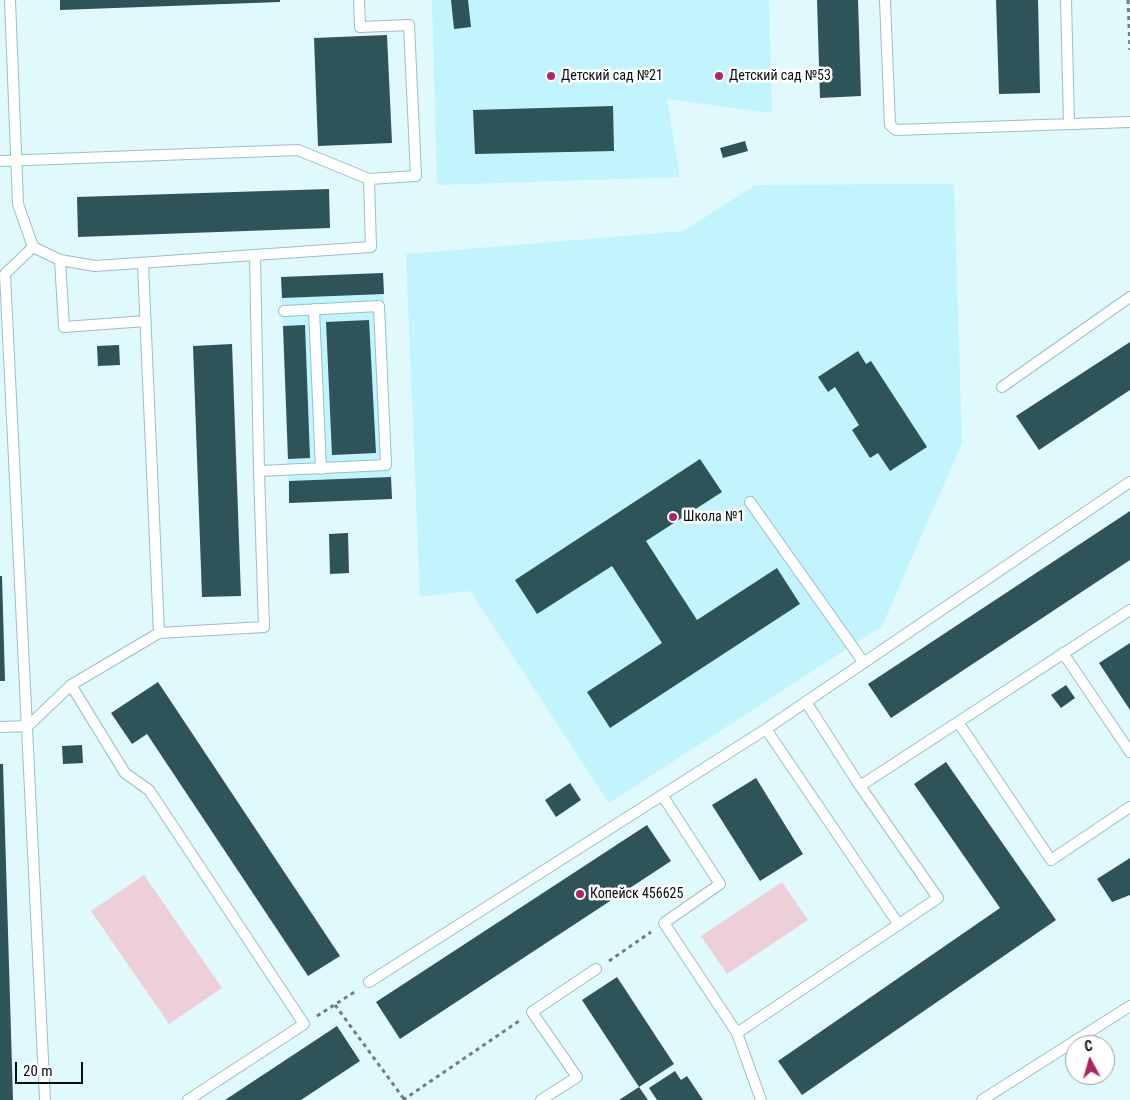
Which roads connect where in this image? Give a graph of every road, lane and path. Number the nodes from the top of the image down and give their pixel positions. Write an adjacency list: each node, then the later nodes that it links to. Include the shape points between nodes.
1 (10, 0): 10 (lane)
2 (359, 0): 11 (lane, via 360,27 409,25 416,176)
3 (885, 0): 8 (lane, via 890,125 896,130)
4 (1066, 0): 8 (lane)
5 (1128, 0): 6 (path)
6 (1130, 50)
7 (1130, 122): 8 (lane)
8 (1069, 124)
9 (0, 160): 10 (lane)
10 (16, 160): 11 (lane, via 298,150); 12 (lane, via 18,204)
11 (369, 179): 13 (lane, via 371,247)
12 (33, 247): 14 (lane); 32 (lane, via 5,274)
13 (255, 255): 15 (lane); 22 (lane)
14 (60, 260): 15 (lane, via 95,266); 19 (lane, via 64,327)
15 (143, 264): 19 (lane)
16 (1130, 297): 20 (lane)
17 (314, 310): 18 (lane); 21 (lane); 21 (lane, via 379,306 386,456 386,466)
18 (284, 311)
19 (146, 322): 26 (lane)
20 (1002, 387)
21 (320, 469): 22 (lane)
22 (259, 471): 26 (lane, via 264,627)
23 (1130, 482): 28 (lane)
24 (750, 502): 28 (lane)
25 (1130, 610): 27 (lane)
26 (159, 633): 29 (lane)
27 (1063, 653): 31 (lane); 35 (lane)
28 (864, 663): 30 (lane)
29 (71, 685): 32 (lane); 46 (lane, via 125,773 149,790)
30 (806, 702): 34 (lane); 36 (lane)
31 (958, 722): 36 (lane); 38 (lane, via 1051,860)
32 (28, 726): 33 (lane); 48 (lane)
33 (0, 727)
34 (766, 729): 37 (lane); 40 (lane)
35 (1130, 752)
36 (860, 786): 40 (lane, via 938,898)
37 (662, 795): 39 (lane, via 720,884); 42 (lane)
38 (1130, 807)
39 (664, 923): 41 (path); 47 (lane)
40 (899, 925): 47 (lane)
41 (596, 969): 45 (lane)
42 (369, 982): 43 (path)
43 (335, 1005): 46 (path); 50 (path)
44 (1130, 1006): 53 (lane)
45 (532, 1012): 50 (path); 51 (lane, via 576,1077)
46 (304, 1024): 49 (lane)
47 (736, 1033): 52 (lane)
48 (46, 1100)
49 (188, 1100)
50 (404, 1100)
51 (541, 1100)
52 (761, 1100)
53 (982, 1100)

